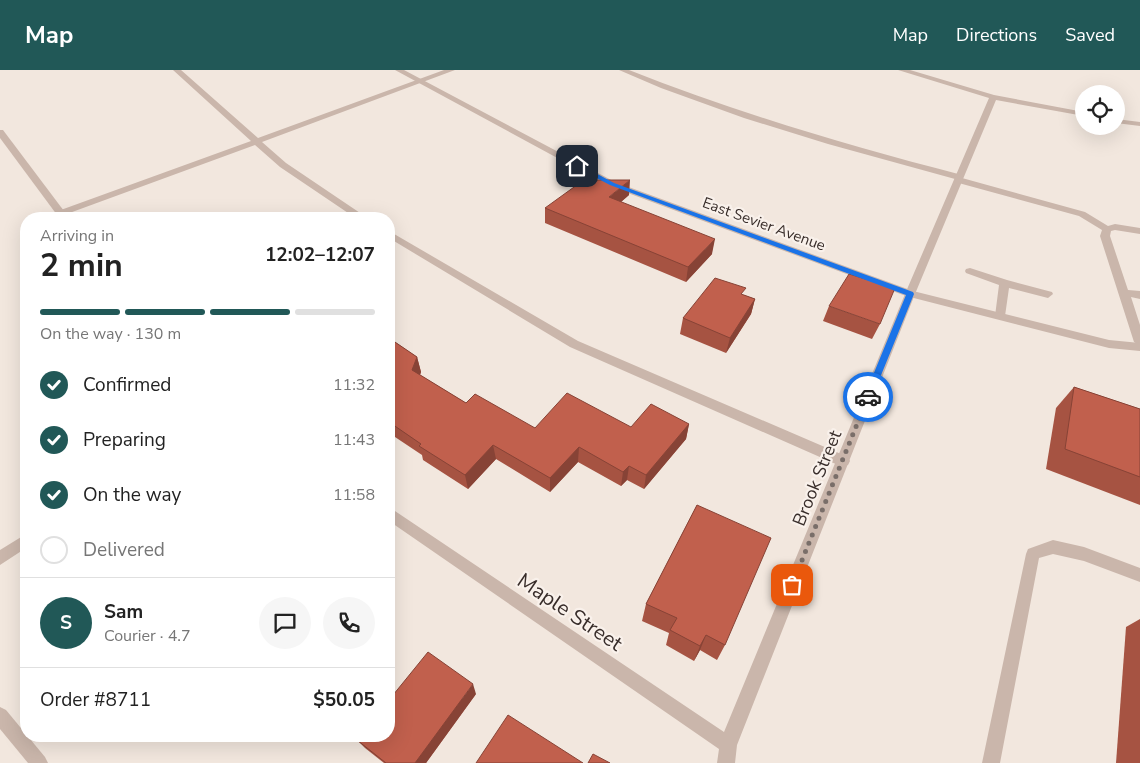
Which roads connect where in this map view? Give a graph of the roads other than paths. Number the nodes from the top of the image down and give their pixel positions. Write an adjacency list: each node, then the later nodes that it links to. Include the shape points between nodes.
1 (177, 70): 12 (street)
2 (399, 70): 6 (street, East Sevier Avenue)
3 (451, 70): 6 (street)
4 (624, 70): 13 (street, via 825,141)
5 (902, 70): 7 (street)
6 (419, 82): 12 (street); 23 (street, East Sevier Avenue, via 612,184)
7 (993, 97): 8 (street); 13 (street, Brook Street)
8 (1075, 112)
9 (1125, 122): 10 (street)
10 (1140, 124)
11 (0, 132): 14 (street)
12 (257, 141): 15 (street); 16 (street, via 283,165)
13 (958, 178): 17 (street, via 1082,214); 23 (street, Brook Street)
14 (60, 212)
15 (73, 212)
16 (354, 212)
17 (1107, 229): 18 (street); 22 (street, via 1105,236)
18 (1140, 231)
19 (395, 238): 29 (street, via 574,344)
20 (970, 271): 21 (street)
21 (1004, 284): 24 (street); 26 (street)
22 (1124, 292): 25 (street); 27 (street)
23 (910, 294): 26 (street, East Sevier Avenue); 29 (street, Brook Street)
24 (1048, 294)
25 (1140, 295)
26 (1000, 316): 28 (street, East Sevier Avenue, via 1109,344)
27 (1140, 342)
28 (1140, 347)
29 (842, 461): 37 (street, Brook Street)
30 (395, 517): 37 (street, Maple Street)
31 (20, 544): 32 (street)
32 (0, 558)
33 (1140, 575): 40 (street, via 1084,554 1053,547 1033,554)
34 (0, 716): 35 (street)
35 (20, 740)
36 (22, 742): 38 (street)
37 (728, 745): 39 (street, Brook Street)
38 (39, 763)
39 (726, 763)
40 (992, 763)

